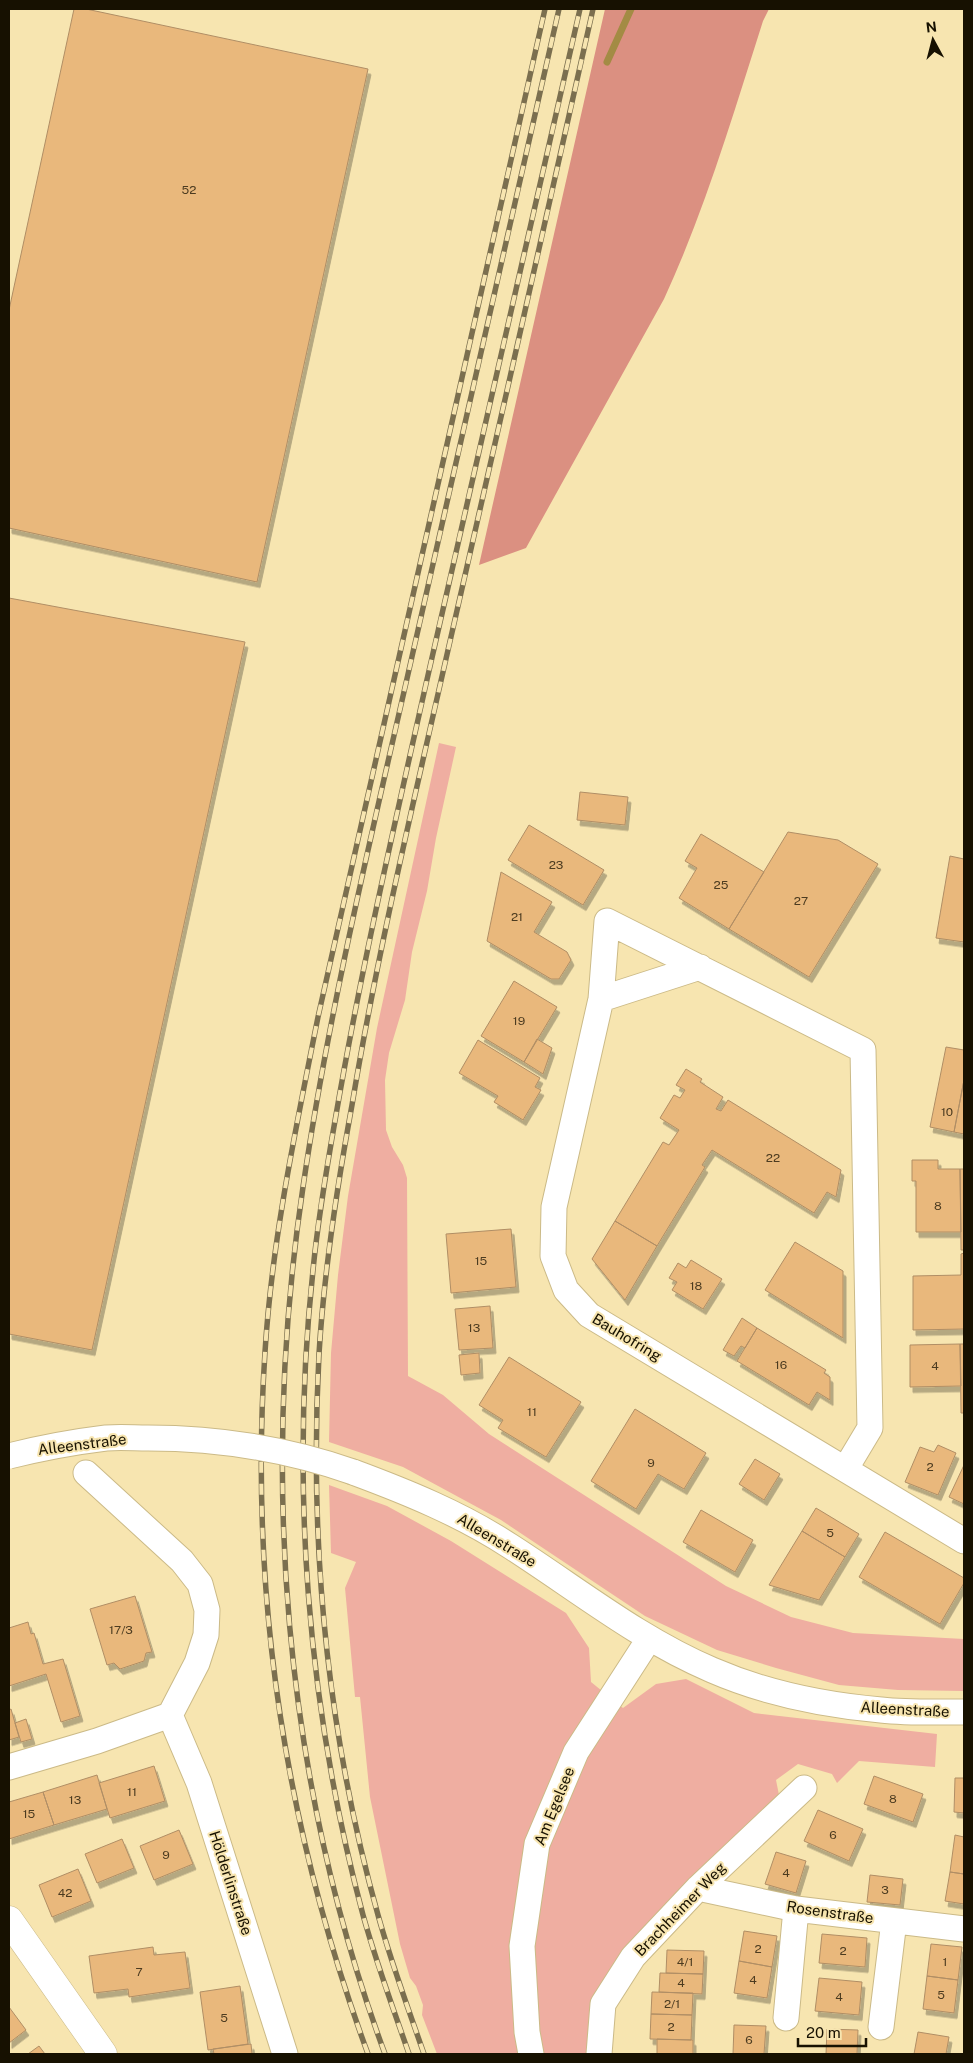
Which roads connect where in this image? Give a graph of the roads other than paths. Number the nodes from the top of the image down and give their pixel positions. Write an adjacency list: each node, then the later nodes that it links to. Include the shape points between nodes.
1 (700, 968): 2 (street); 2 (street, Bauhofring, via 607,921); 4 (street, Bauhofring, via 863,1050 870,1428)
2 (601, 999): 4 (street, Bauhofring, via 554,1207 553,1256 566,1290 589,1314)
3 (9, 1456): 7 (street, Alleenstraße, bridge, via 48,1446 108,1438 230,1442 286,1452 353,1472 450,1511 508,1545)
4 (846, 1468): 6 (street, Bauhofring)
5 (86, 1473): 9 (street, via 182,1561 200,1584 208,1610 206,1635 197,1663)
6 (964, 1541)
7 (649, 1639): 8 (street, Alleenstraße, via 712,1670 760,1688 811,1700 882,1710); 21 (street, Am Egelsee, via 576,1752 537,1844 522,1946)
8 (964, 1712)
9 (170, 1715): 10 (street); 20 (street, Hölderlinstraße, via 199,1784)
10 (9, 1767)
11 (804, 1788): 12 (street, Brachheimer Weg)
12 (698, 1888): 13 (street, Rosenstraße); 22 (street, Brachheimer Weg, via 633,1957 603,2004)
13 (796, 1909): 15 (street, Rosenstraße); 17 (street)
14 (9, 1920): 19 (main road)
15 (894, 1921): 16 (street, Rosenstraße); 18 (street)
16 (964, 1929)
17 (786, 2018)
18 (881, 2027)
19 (103, 2054)
20 (285, 2054)
21 (531, 2054)
22 (600, 2054)

